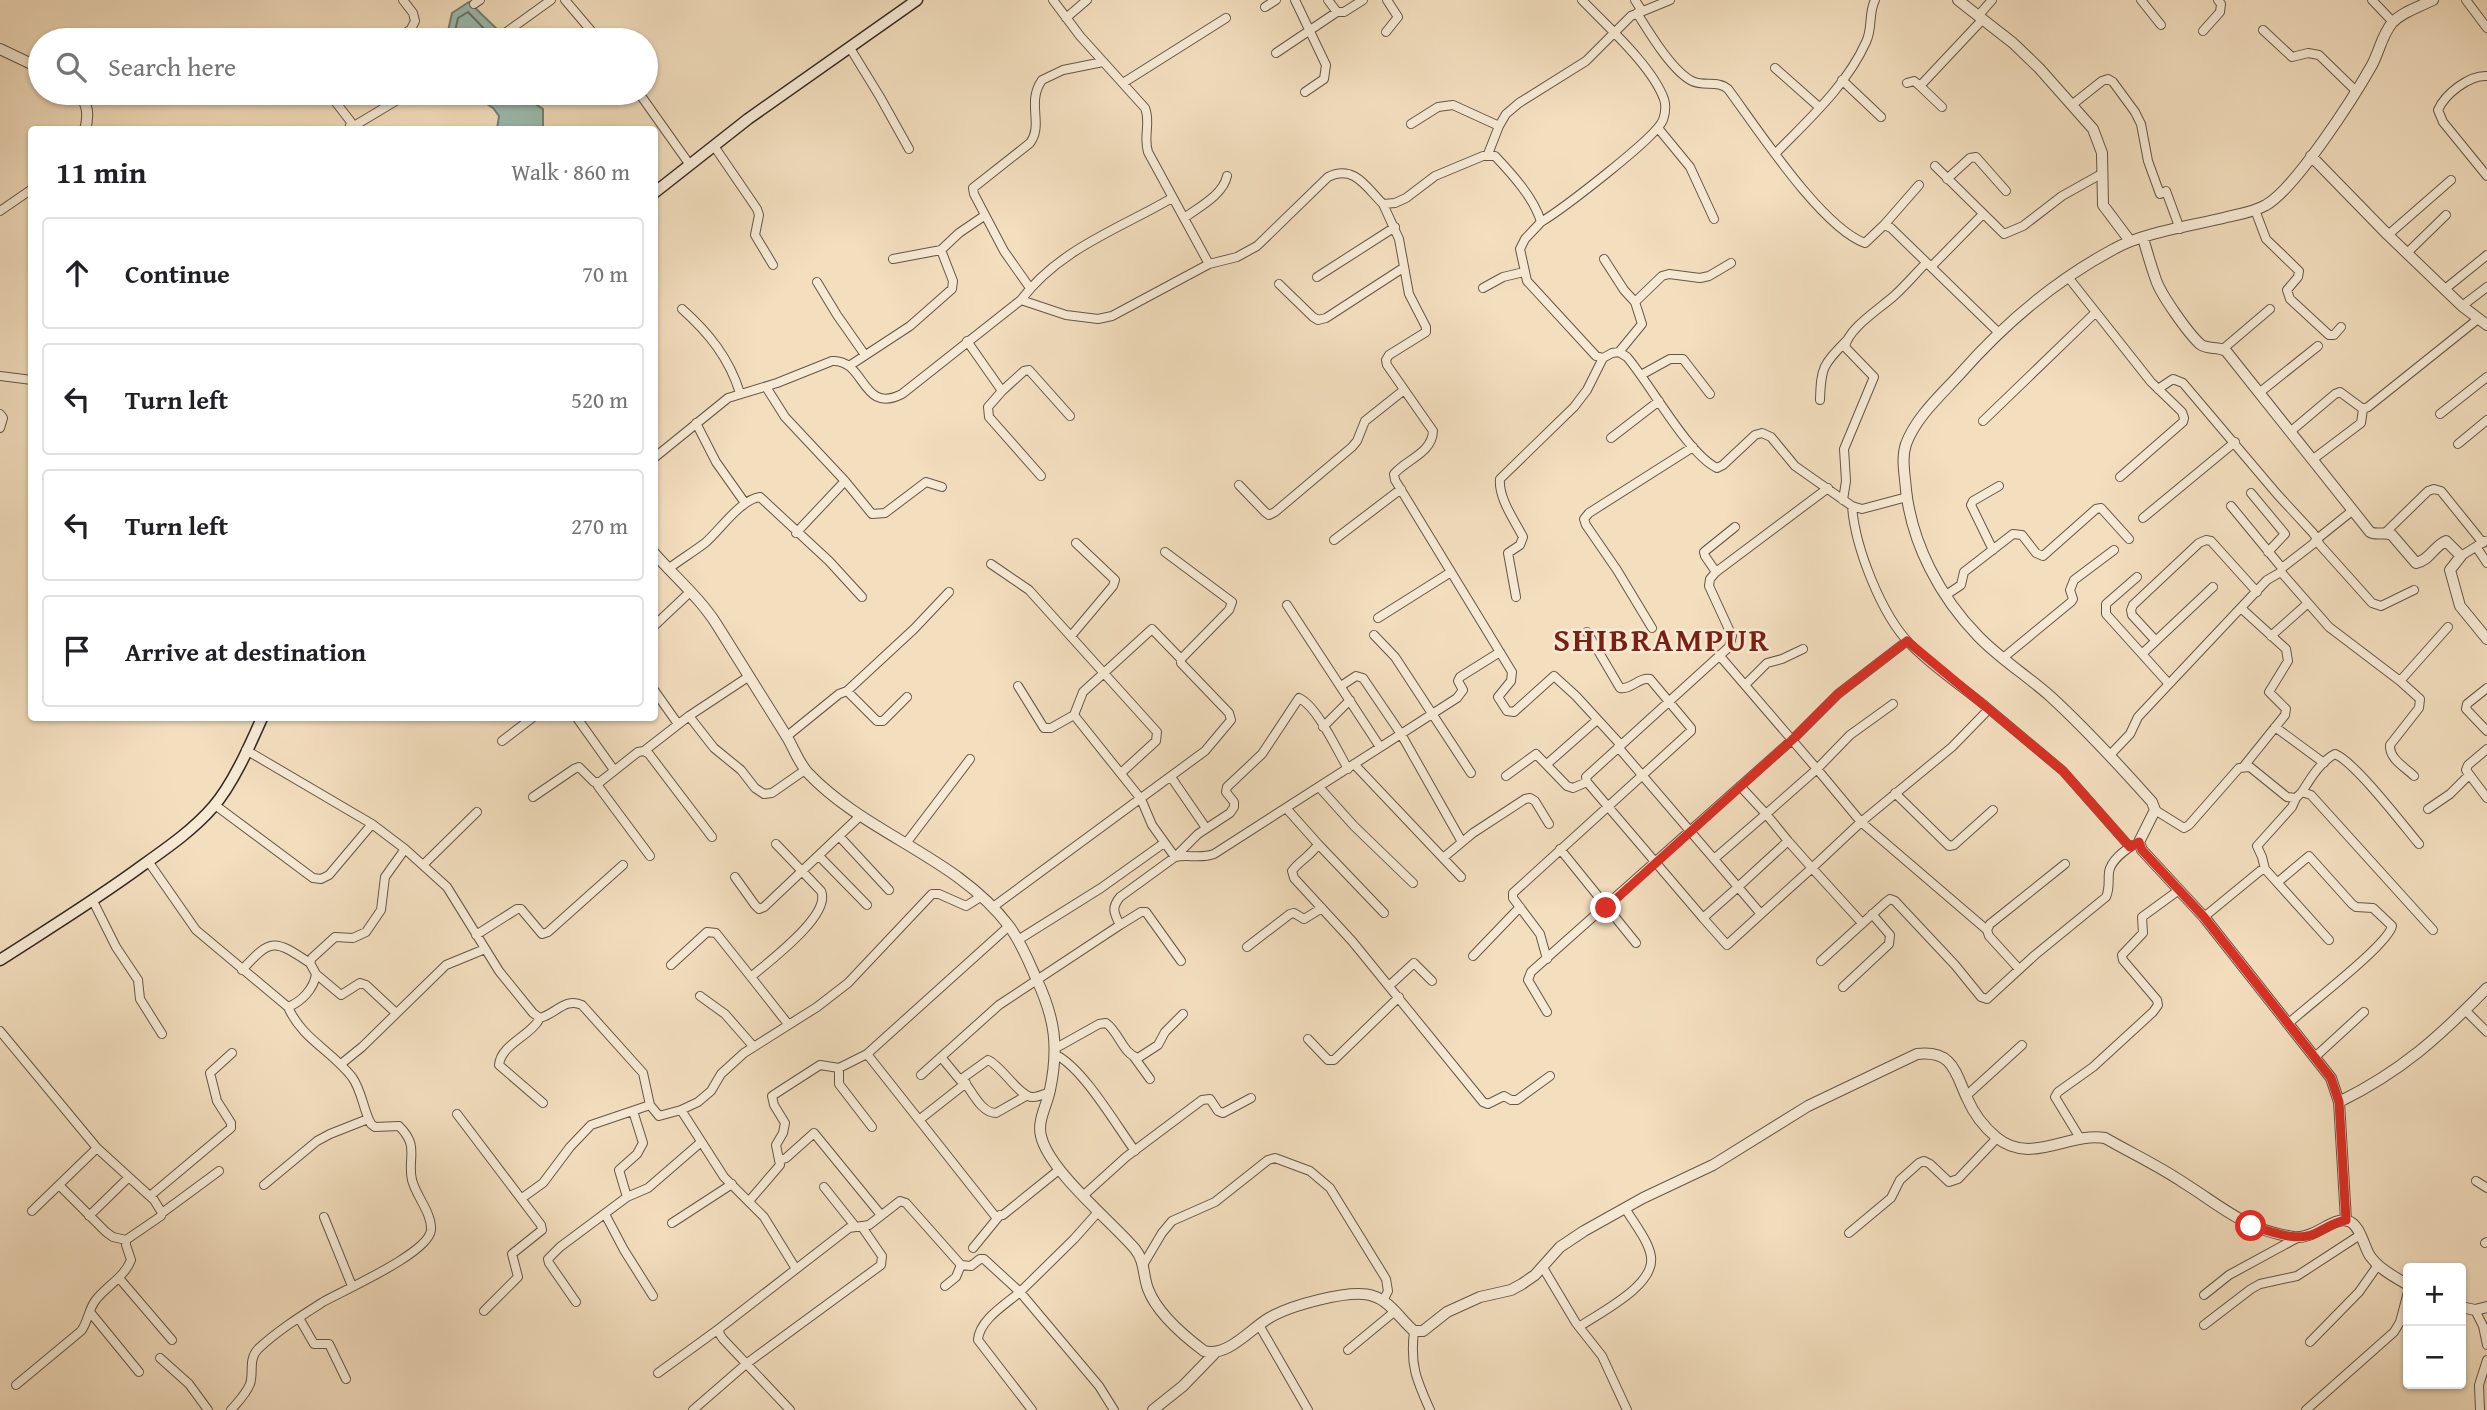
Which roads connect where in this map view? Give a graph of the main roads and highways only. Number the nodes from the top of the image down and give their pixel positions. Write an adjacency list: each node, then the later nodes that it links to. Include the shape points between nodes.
1 (912, 1): 2 (main road)
2 (658, 190)
3 (259, 721): 4 (main road, via 215,805 148,862)
4 (0, 960)

